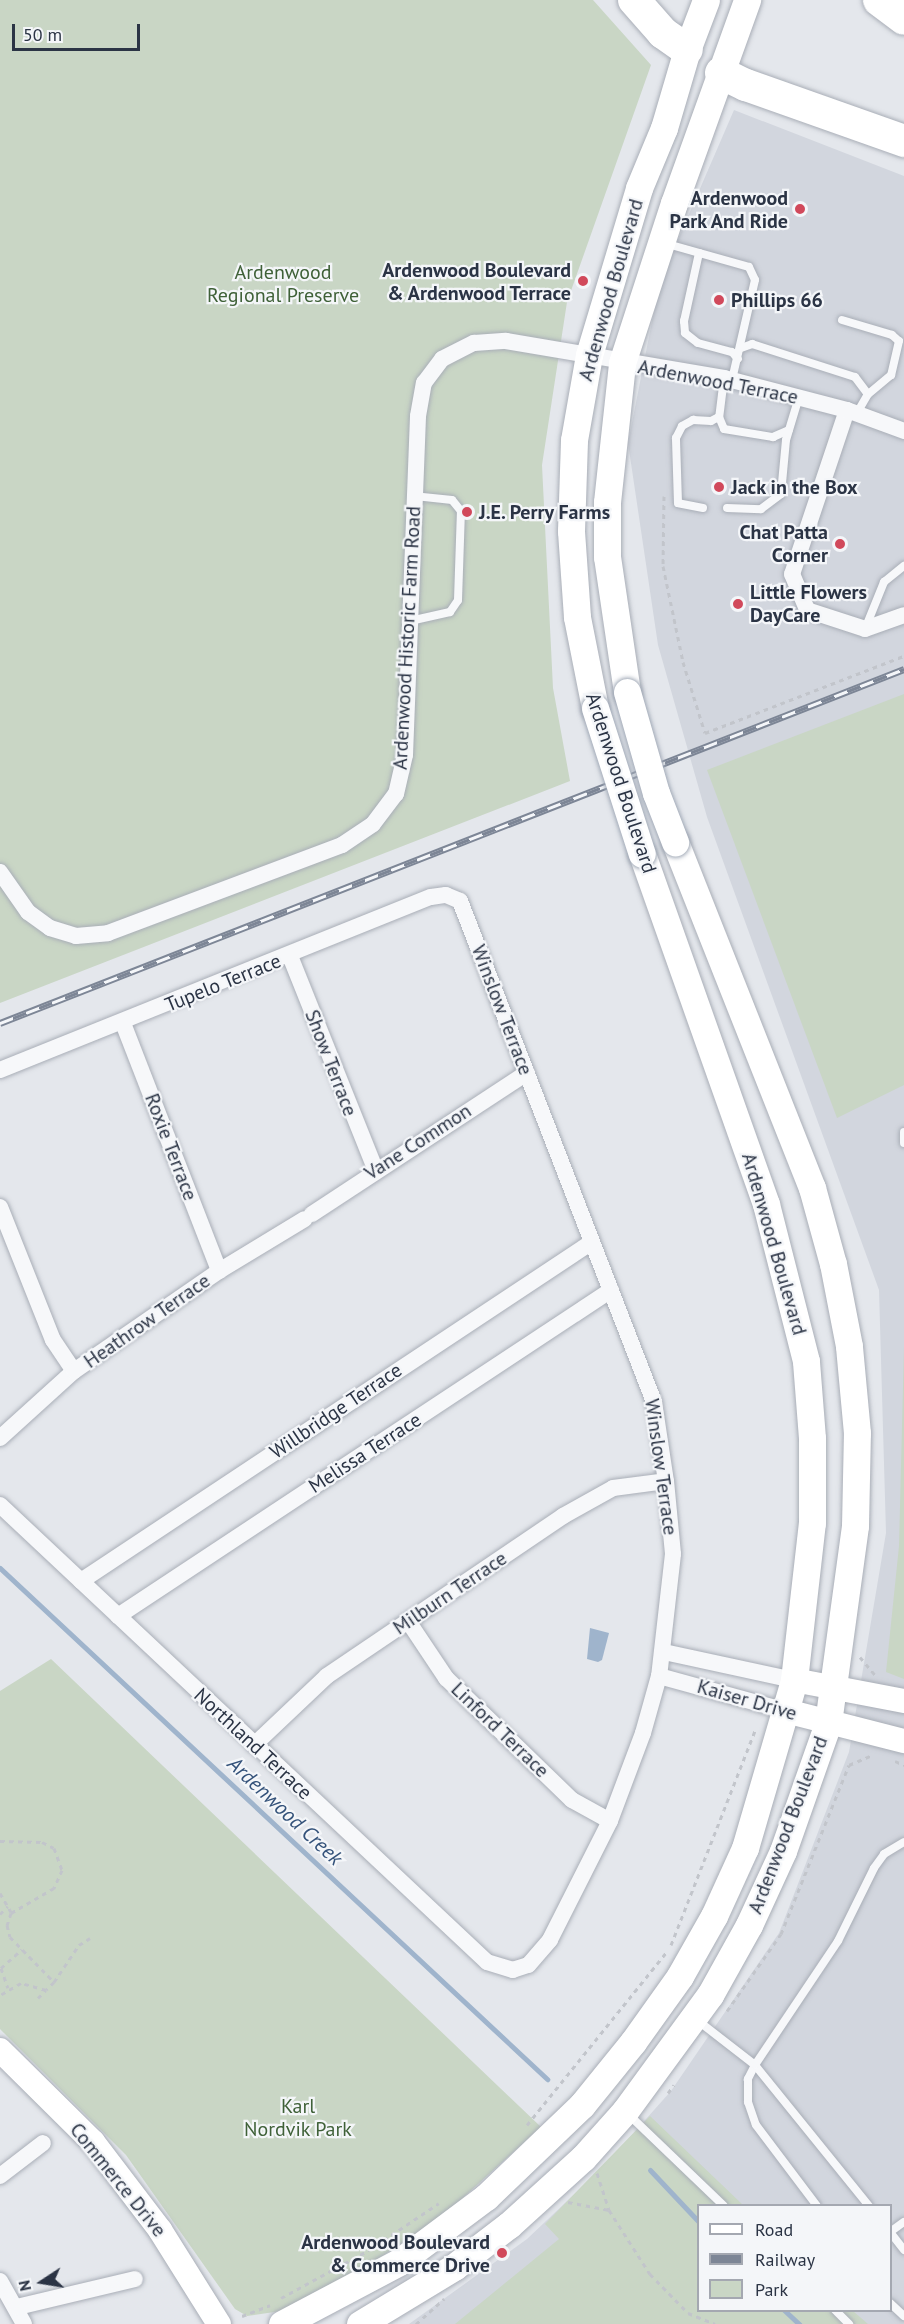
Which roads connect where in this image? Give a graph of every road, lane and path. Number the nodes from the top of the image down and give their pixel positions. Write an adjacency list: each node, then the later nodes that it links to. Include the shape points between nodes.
1 (634, 0): 6 (highway, via 663,33)
2 (706, 0): 6 (main road, Ardenwood Boulevard)
3 (747, 0): 7 (main road, Ardenwood Boulevard)
4 (879, 0): 5 (highway)
5 (904, 18)
6 (687, 50): 7 (main road); 13 (main road, Ardenwood Boulevard)
7 (721, 73): 8 (highway); 9 (main road, Ardenwood Boulevard)
8 (904, 141)
9 (661, 242): 10 (lane); 15 (main road, Ardenwood Boulevard)
10 (699, 253): 12 (lane, via 749,267 755,280); 14 (lane, via 685,333 698,343 732,352)
11 (842, 320): 17 (lane, via 892,334 899,342 891,375)
12 (741, 348): 14 (lane); 17 (lane, via 752,344 855,377)
13 (589, 355): 15 (street, Ardenwood Terrace); 24 (street, Ardenwood Historic Farm Road, via 506,341 474,343 442,359 424,383 418,416); 57 (main road, Ardenwood Boulevard, bridge, via 574,440 571,531 577,616 595,708 642,854 766,1204 806,1361 812,1438 812,1523)
14 (738, 359): 16 (lane)
15 (622, 363): 16 (street, Ardenwood Terrace); 58 (main road, Ardenwood Boulevard, bridge, via 607,502 607,557 627,692 656,793 812,1188 833,1264 849,1346 856,1433 855,1526)
16 (728, 379): 18 (street, Ardenwood Terrace); 20 (lane)
17 (868, 394): 19 (lane)
18 (800, 398): 19 (street, Ardenwood Terrace); 21 (lane)
19 (852, 411): 22 (street, Ardenwood Terrace); 30 (street, via 792,574 807,610)
20 (719, 417): 21 (lane, via 724,429 773,436); 25 (lane, via 711,422 693,420 682,426 676,438 678,503)
21 (789, 430): 26 (lane, via 781,494 761,509)
22 (904, 430)
23 (664, 486): 31 (path, via 663,566 683,662 705,733)
24 (415, 496): 29 (street, Ardenwood Historic Farm Road); 29 (lane, via 452,501 462,511 459,589 458,600 450,612)
25 (703, 508)
26 (727, 508)
27 (904, 566): 30 (lane, via 884,582)
28 (904, 615): 30 (street)
29 (410, 621): 32 (street, Ardenwood Historic Farm Road, via 405,755 396,795 373,824 342,845 136,924 76,936 50,928 28,912)
30 (865, 629)
31 (904, 656)
32 (0, 872)
33 (446, 895): 34 (street, Tupelo Terrace, via 431,897); 37 (street, Winslow Terrace, via 460,901)
34 (290, 956): 35 (street, Tupelo Terrace); 40 (street, Show Terrace)
35 (123, 1023): 36 (street, Tupelo Terrace); 44 (street, Roxie Terrace)
36 (0, 1070)
37 (527, 1073): 40 (street, Vane Common); 43 (street, Winslow Terrace)
38 (904, 1132): 39 (lane)
39 (904, 1143)
40 (375, 1169): 42 (street, Vane Common)
41 (0, 1208): 46 (street, via 53,1340)
42 (308, 1216): 44 (street, Heathrow Terrace)
43 (592, 1242): 45 (street, Winslow Terrace); 50 (street, Willbridge Terrace)
44 (219, 1270): 46 (street, Heathrow Terrace)
45 (611, 1290): 48 (street, Winslow Terrace, via 654,1402); 51 (street, Melissa Terrace)
46 (74, 1371): 47 (street, Heathrow Terrace)
47 (0, 1438)
48 (666, 1481): 52 (street, Milburn Terrace, via 613,1488); 53 (street, Winslow Terrace, via 672,1554)
49 (0, 1505): 50 (street, Northland Terrace)
50 (81, 1581): 51 (street, Northland Terrace)
51 (118, 1616): 63 (street, Northland Terrace)
52 (408, 1621): 63 (street, Milburn Terrace, via 327,1676); 67 (street, Linford Terrace, via 446,1678 572,1800)
53 (664, 1652): 55 (street, Winslow Terrace); 57 (street, Kaiser Drive)
54 (858, 1655): 56 (path)
55 (659, 1676): 60 (street, Kaiser Drive); 67 (street, Winslow Terrace, via 643,1733)
56 (879, 1678)
57 (794, 1680): 58 (street, Kaiser Drive); 60 (main road, Ardenwood Boulevard)
58 (834, 1687): 59 (street, Kaiser Drive); 61 (main road, Ardenwood Boulevard)
59 (904, 1701)
60 (786, 1711): 61 (street, Kaiser Drive); 112 (main road, Ardenwood Boulevard, via 745,1848 714,1916 680,1976 582,2105 486,2197 405,2259)
61 (828, 1723): 64 (street, Kaiser Drive); 83 (main road, Ardenwood Boulevard, via 776,1865)
62 (760, 1725): 89 (path, via 668,1950 648,1980)
63 (254, 1745): 77 (street, Northland Terrace, via 487,1962)
64 (899, 1751): 66 (path)
65 (875, 1754): 83 (path, via 849,1765 781,1934)
66 (904, 1765)
67 (610, 1821): 77 (street, Winslow Terrace, via 549,1940 528,1965)
68 (0, 1841): 72 (path, via 42,1842 54,1848 62,1870 54,1887)
69 (904, 1842): 85 (lane, via 884,1854 874,1868 838,1941)
70 (0, 1893): 71 (path)
71 (8, 1906): 72 (path); 73 (path)
72 (11, 1913): 75 (path, via 7,1925 10,1937)
73 (0, 1914)
74 (90, 1938): 78 (path, via 79,1945)
75 (22, 1949): 76 (path); 78 (path)
76 (1, 1968): 79 (path)
77 (513, 1970)
78 (54, 1982): 80 (path)
79 (8, 1988): 80 (path, via 21,1983); 81 (path)
80 (46, 1990): 82 (path)
81 (0, 1995)
82 (38, 1998)
83 (703, 2024): 85 (lane); 88 (main road, Ardenwood Boulevard)
84 (0, 2050): 111 (street, Commerce Drive, via 93,2142 160,2230)
85 (755, 2065): 96 (lane, via 748,2079 748,2102 756,2125); 97 (lane)
86 (679, 2076): 87 (path)
87 (668, 2093)
88 (625, 2111): 91 (main road, Ardenwood Boulevard); 95 (lane)
89 (522, 2132)
90 (43, 2143): 92 (street)
91 (583, 2158): 93 (main road, Ardenwood Boulevard); 98 (path, via 600,2180)
92 (0, 2176)
93 (549, 2190): 98 (path, via 565,2202); 113 (main road, Ardenwood Boulevard, via 454,2267)
94 (440, 2203): 108 (path, via 369,2250 270,2305)
95 (723, 2204)
96 (816, 2204)
97 (868, 2204)
98 (609, 2210): 114 (path, via 625,2240 672,2300 688,2313)
99 (904, 2222): 100 (lane)
100 (892, 2231)
101 (892, 2233): 102 (lane)
102 (904, 2250)
103 (135, 2279): 106 (street)
104 (0, 2281): 106 (street)
105 (892, 2304): 109 (lane)
106 (16, 2307): 110 (street)
107 (837, 2312): 115 (lane)
108 (242, 2316)
109 (904, 2316)
110 (24, 2324)
111 (219, 2324)
112 (282, 2324)
113 (360, 2324)
114 (715, 2324)
115 (849, 2324)

